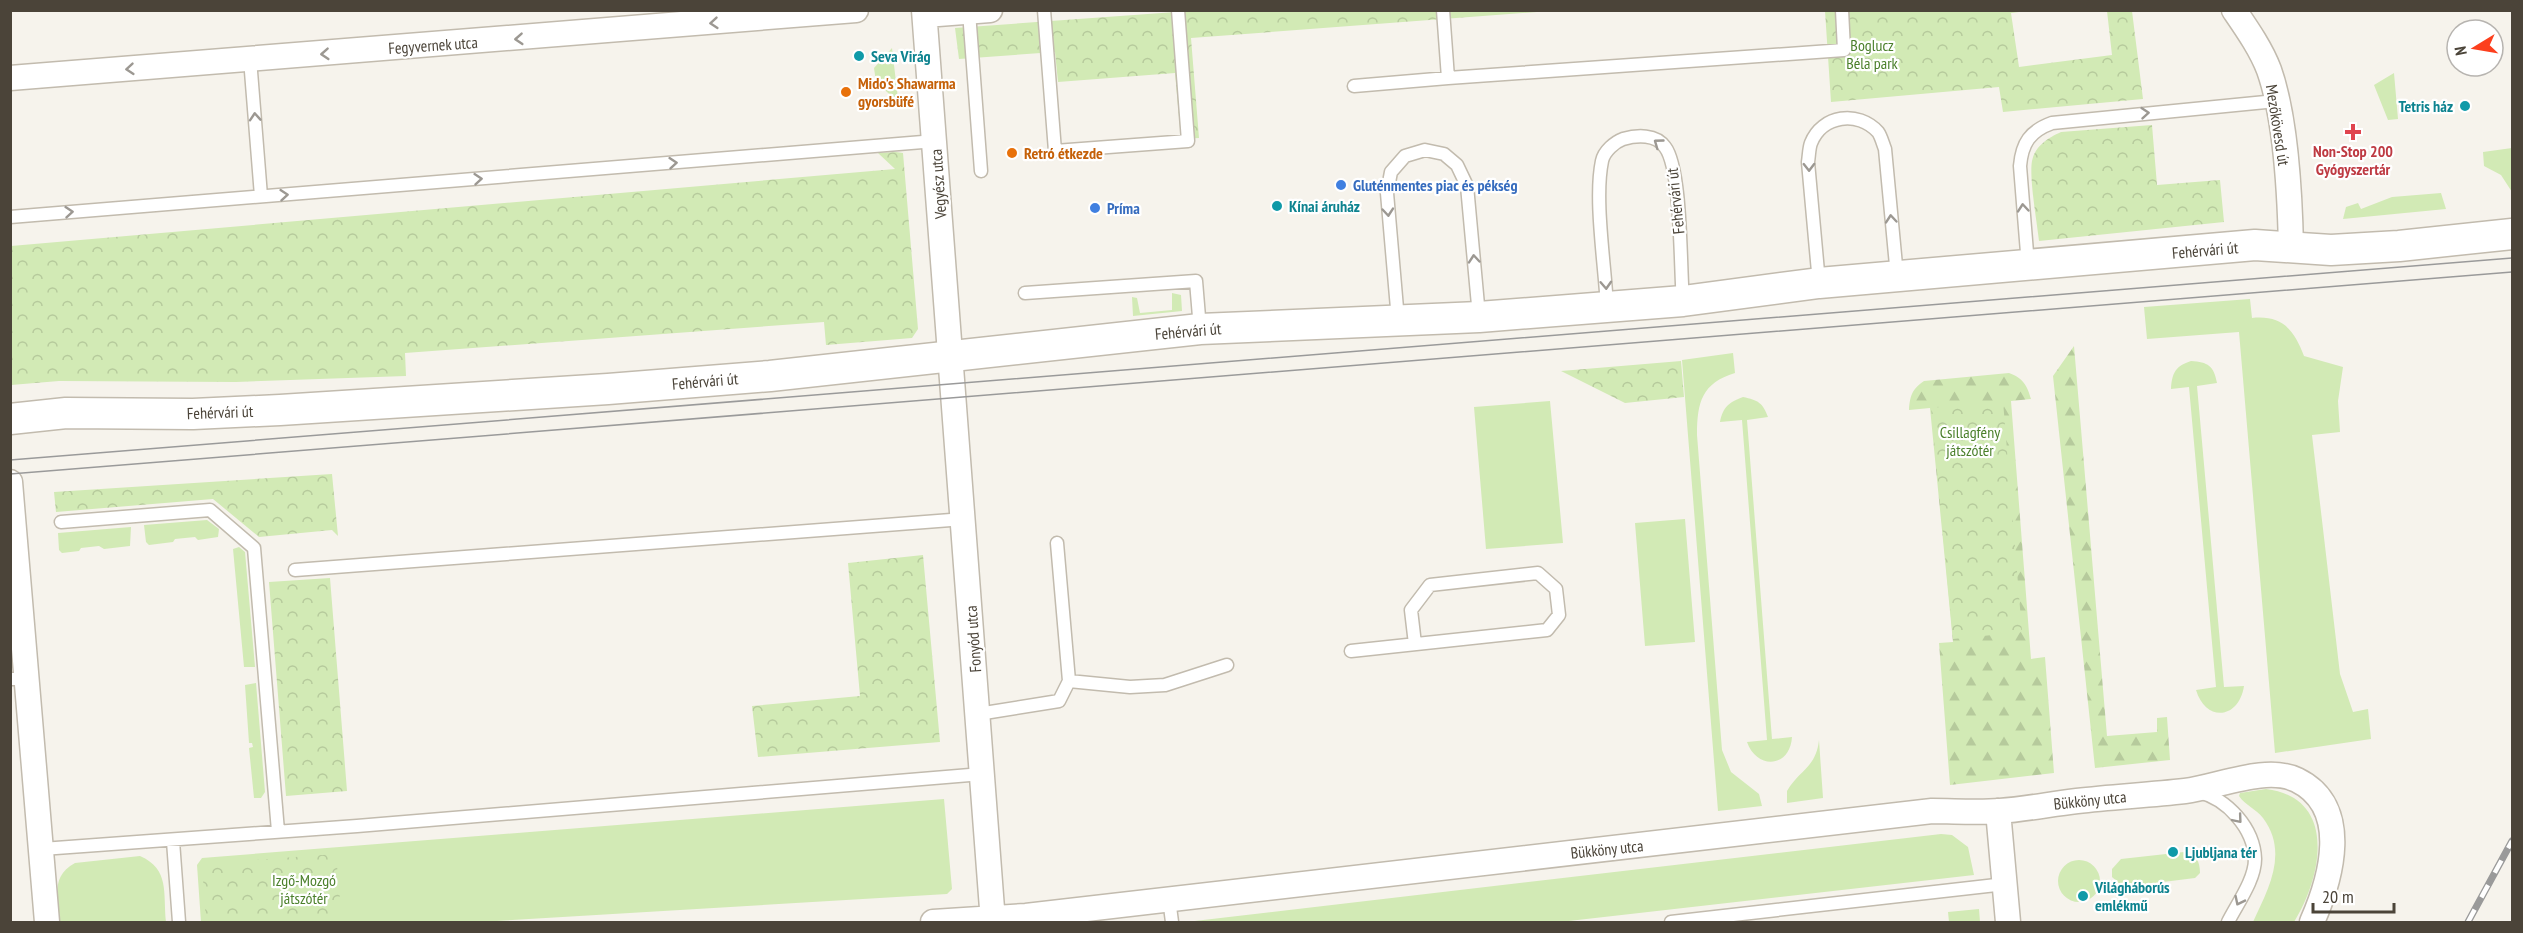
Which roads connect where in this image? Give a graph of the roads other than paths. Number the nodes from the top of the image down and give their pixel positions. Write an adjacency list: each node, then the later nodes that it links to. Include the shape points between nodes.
1 (856, 10): 9 (street, Fegyvernek utca, one-way to 9)
2 (1044, 10): 3 (lane, via 1055,151 1188,141)
3 (1178, 10)
4 (1443, 10): 11 (lane)
5 (1842, 10): 11 (lane, via 1844,50)
6 (2234, 10): 13 (street, Mezőkövesd út, via 2269,70)
7 (980, 11): 8 (street); 15 (lane)
8 (925, 13): 14 (street, Vegyész utca)
9 (250, 59): 10 (street, Fegyvernek utca, one-way to 10); 16 (lane, one-way to 9)
10 (10, 78)
11 (1448, 78): 12 (lane)
12 (1354, 86)
13 (2276, 101): 19 (street, Mezőkövesd út, via 2285,155); 20 (lane, one-way to 13, via 2021,151 2027,137 2040,127)
14 (934, 141): 16 (lane, one-way to 14); 29 (street, Vegyész utca)
15 (981, 171)
16 (261, 196): 17 (lane, one-way to 16)
17 (10, 217)
18 (2512, 234): 19 (street, Fehérvári út, via 2399,246)
19 (2291, 249): 20 (street, Fehérvári út, via 2255,245)
20 (2028, 266): 21 (street, Fehérvári út)
21 (1897, 277): 22 (street, Fehérvári út); 22 (lane, one-way to 22, via 1885,149 1878,132 1859,119 1842,117 1824,126 1811,142 1808,162)
22 (1819, 283): 24 (street, Fehérvári út)
23 (1025, 293): 28 (lane, via 1196,281)
24 (1683, 301): 25 (street, Fehérvári út); 25 (lane, Fehérvári út, one-way to 25, via 1674,169 1665,146 1652,138 1635,135 1615,142 1602,157)
25 (1607, 307): 26 (street, Fehérvári út)
26 (1479, 317): 27 (street, Fehérvári út); 27 (lane, one-way to 27, via 1467,186 1457,165 1444,154 1425,150 1405,156 1391,172 1387,194)
27 (1398, 322): 28 (street, Fehérvári út)
28 (1200, 329): 29 (street, Fehérvári út)
29 (951, 357): 30 (street, Fehérvári út, via 770,376 517,395 193,414 66,413); 32 (street, Fonyód utca)
30 (10, 420)
31 (10, 482): 39 (street)
32 (964, 519): 35 (lane); 41 (street, Fonyód utca)
33 (61, 522): 45 (lane, via 210,510 254,548)
34 (1057, 543): 40 (lane)
35 (295, 570)
36 (1415, 644): 36 (lane, via 1547,630 1559,615 1556,589 1538,573 1430,585 1411,610); 37 (lane)
37 (1351, 651)
38 (1227, 665): 40 (lane, via 1165,685 1130,687)
39 (20, 679): 47 (street)
40 (1070, 681): 41 (lane, via 1059,701)
41 (978, 714): 42 (street, Fonyód utca)
42 (982, 774): 45 (lane); 50 (street, Fonyód utca)
43 (2189, 790): 44 (street, Bükköny utca); 57 (lane, one-way to 57, via 2225,805 2248,831 2255,859 2250,879); 58 (street, Bükköny utca, via 2280,775 2310,789 2322,801 2332,839 2329,878)
44 (1998, 811): 48 (street); 49 (street, Bükköny utca, via 1921,813)
45 (278, 831): 46 (lane)
46 (173, 841): 47 (lane); 52 (lane)
47 (42, 849): 51 (street)
48 (2005, 884): 55 (lane); 56 (street)
49 (1169, 899): 50 (street, Bükköny utca); 54 (lane)
50 (993, 920): 53 (street, Bükköny utca)
51 (47, 922)
52 (179, 922)
53 (933, 922)
54 (1172, 922)
55 (1671, 922)
56 (2008, 922)
57 (2228, 922)
58 (2312, 922)

